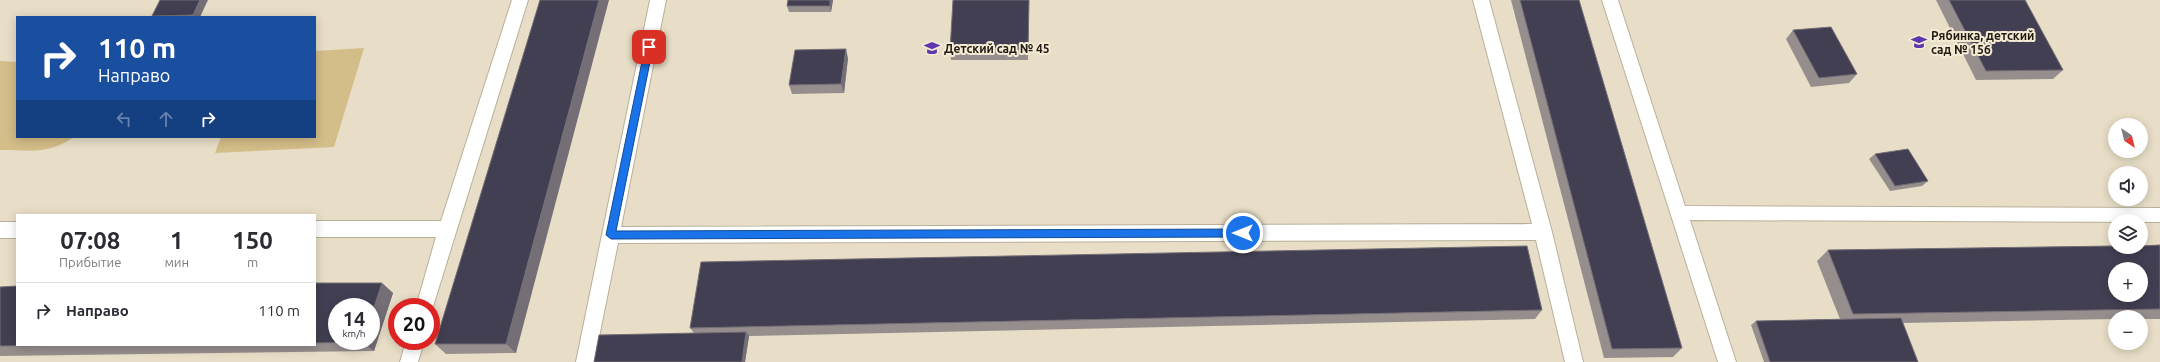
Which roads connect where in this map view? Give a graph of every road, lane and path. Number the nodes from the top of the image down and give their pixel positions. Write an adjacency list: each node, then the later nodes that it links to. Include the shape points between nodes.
1 (520, 0): 8 (lane)
2 (658, 0): 12 (lane)
3 (1481, 0): 11 (lane)
4 (1610, 0): 5 (lane)
5 (1679, 213): 6 (lane); 18 (lane)
6 (2160, 215)
7 (316, 229): 8 (lane)
8 (447, 229): 13 (lane)
9 (0, 230): 10 (lane)
10 (16, 230)
11 (1543, 232): 12 (lane); 17 (lane)
12 (611, 235): 16 (lane)
13 (428, 298)
14 (412, 350): 15 (lane)
15 (409, 362)
16 (585, 362)
17 (1574, 362)
18 (1728, 362)

